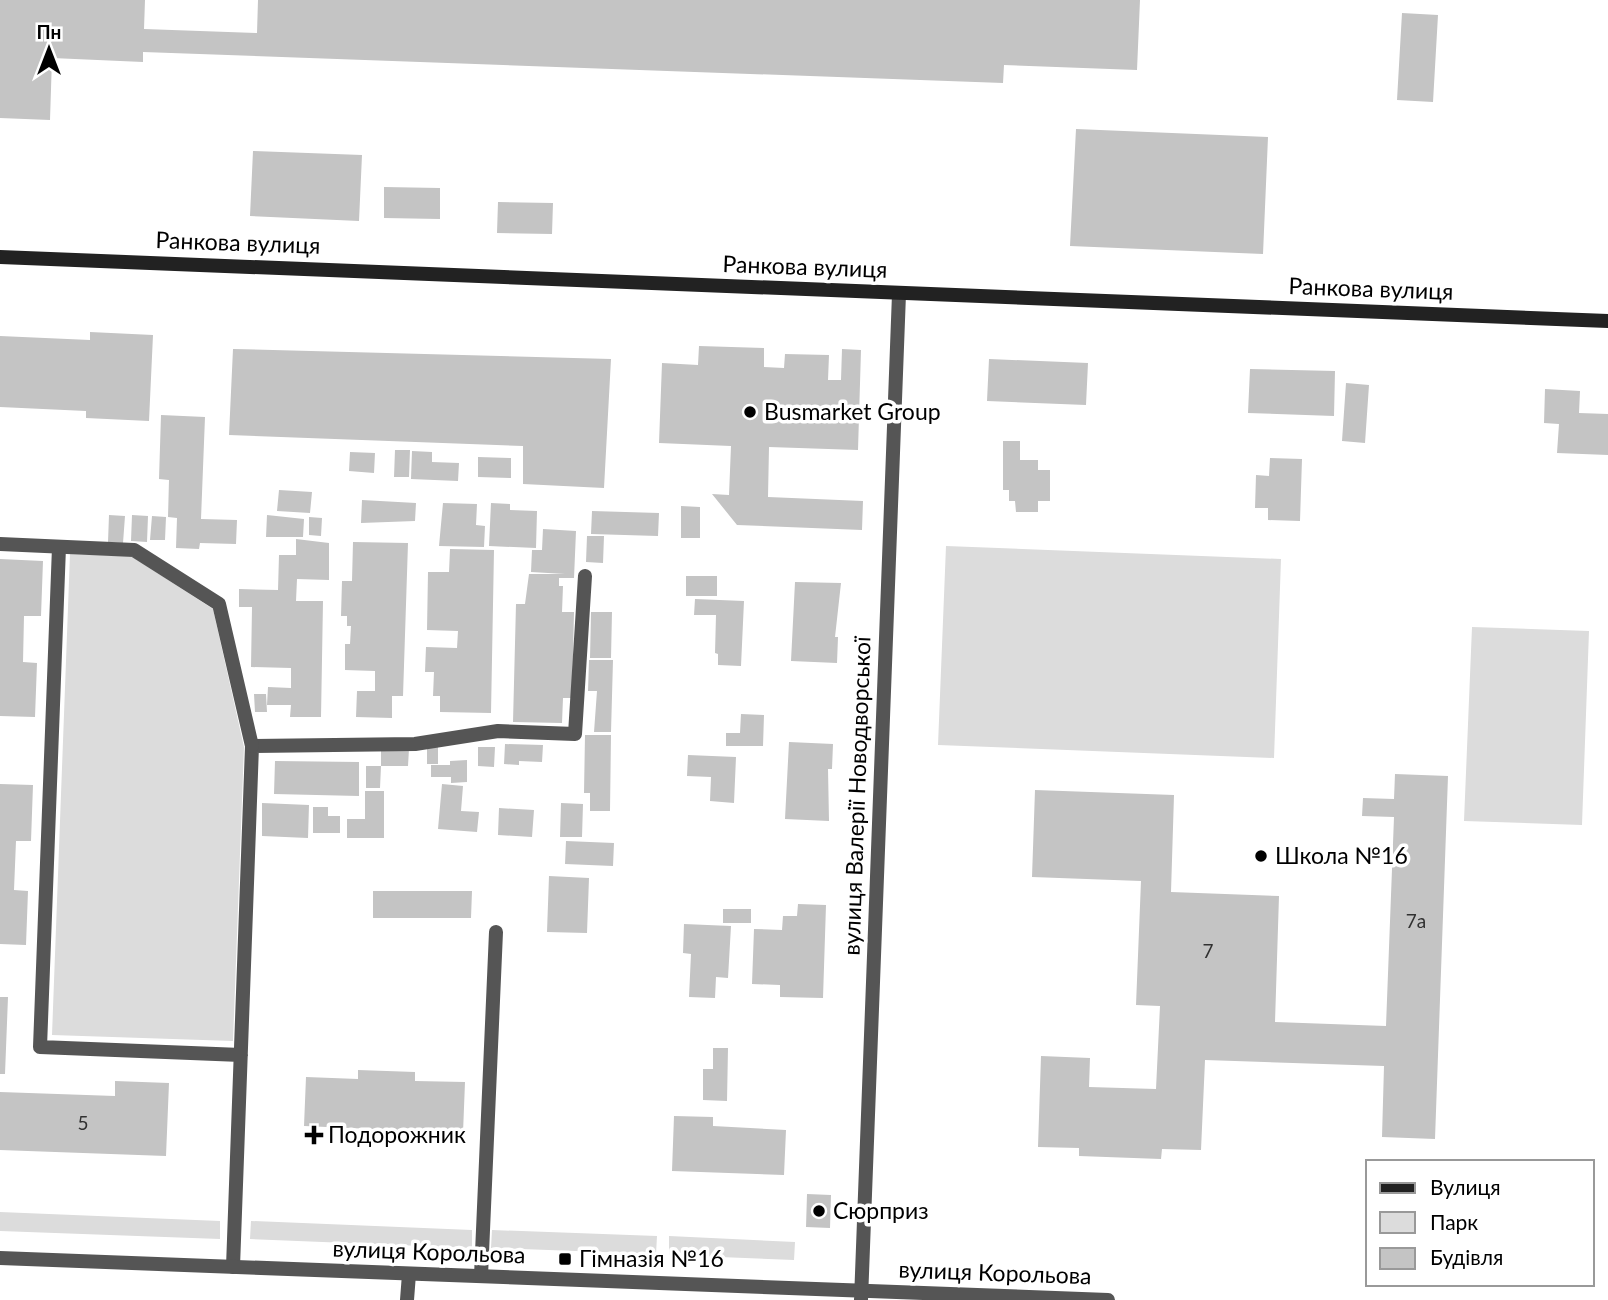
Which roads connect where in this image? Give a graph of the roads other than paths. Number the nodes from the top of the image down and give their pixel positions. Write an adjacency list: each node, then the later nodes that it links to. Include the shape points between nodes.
1 (0, 257): 2 (street, Ранкова вулиця)
2 (899, 294): 3 (street, Ранкова вулиця); 14 (street, вулиця Валерії Новодворської)
3 (1608, 321)
4 (0, 544): 5 (street)
5 (59, 547): 7 (street, via 134,550 219,604); 9 (street, via 40,1047)
6 (585, 576): 7 (street, via 575,734 498,731 415,744)
7 (252, 746): 9 (street)
8 (496, 932): 13 (street)
9 (241, 1055): 11 (street)
10 (0, 1258): 11 (street, вулиця Корольова)
11 (233, 1267): 12 (street, вулиця Корольова)
12 (409, 1274): 13 (street, вулиця Корольова); 15 (street)
13 (481, 1276): 14 (street, вулиця Корольова)
14 (861, 1295): 16 (street, вулиця Корольова)
15 (407, 1300)
16 (1108, 1300)

